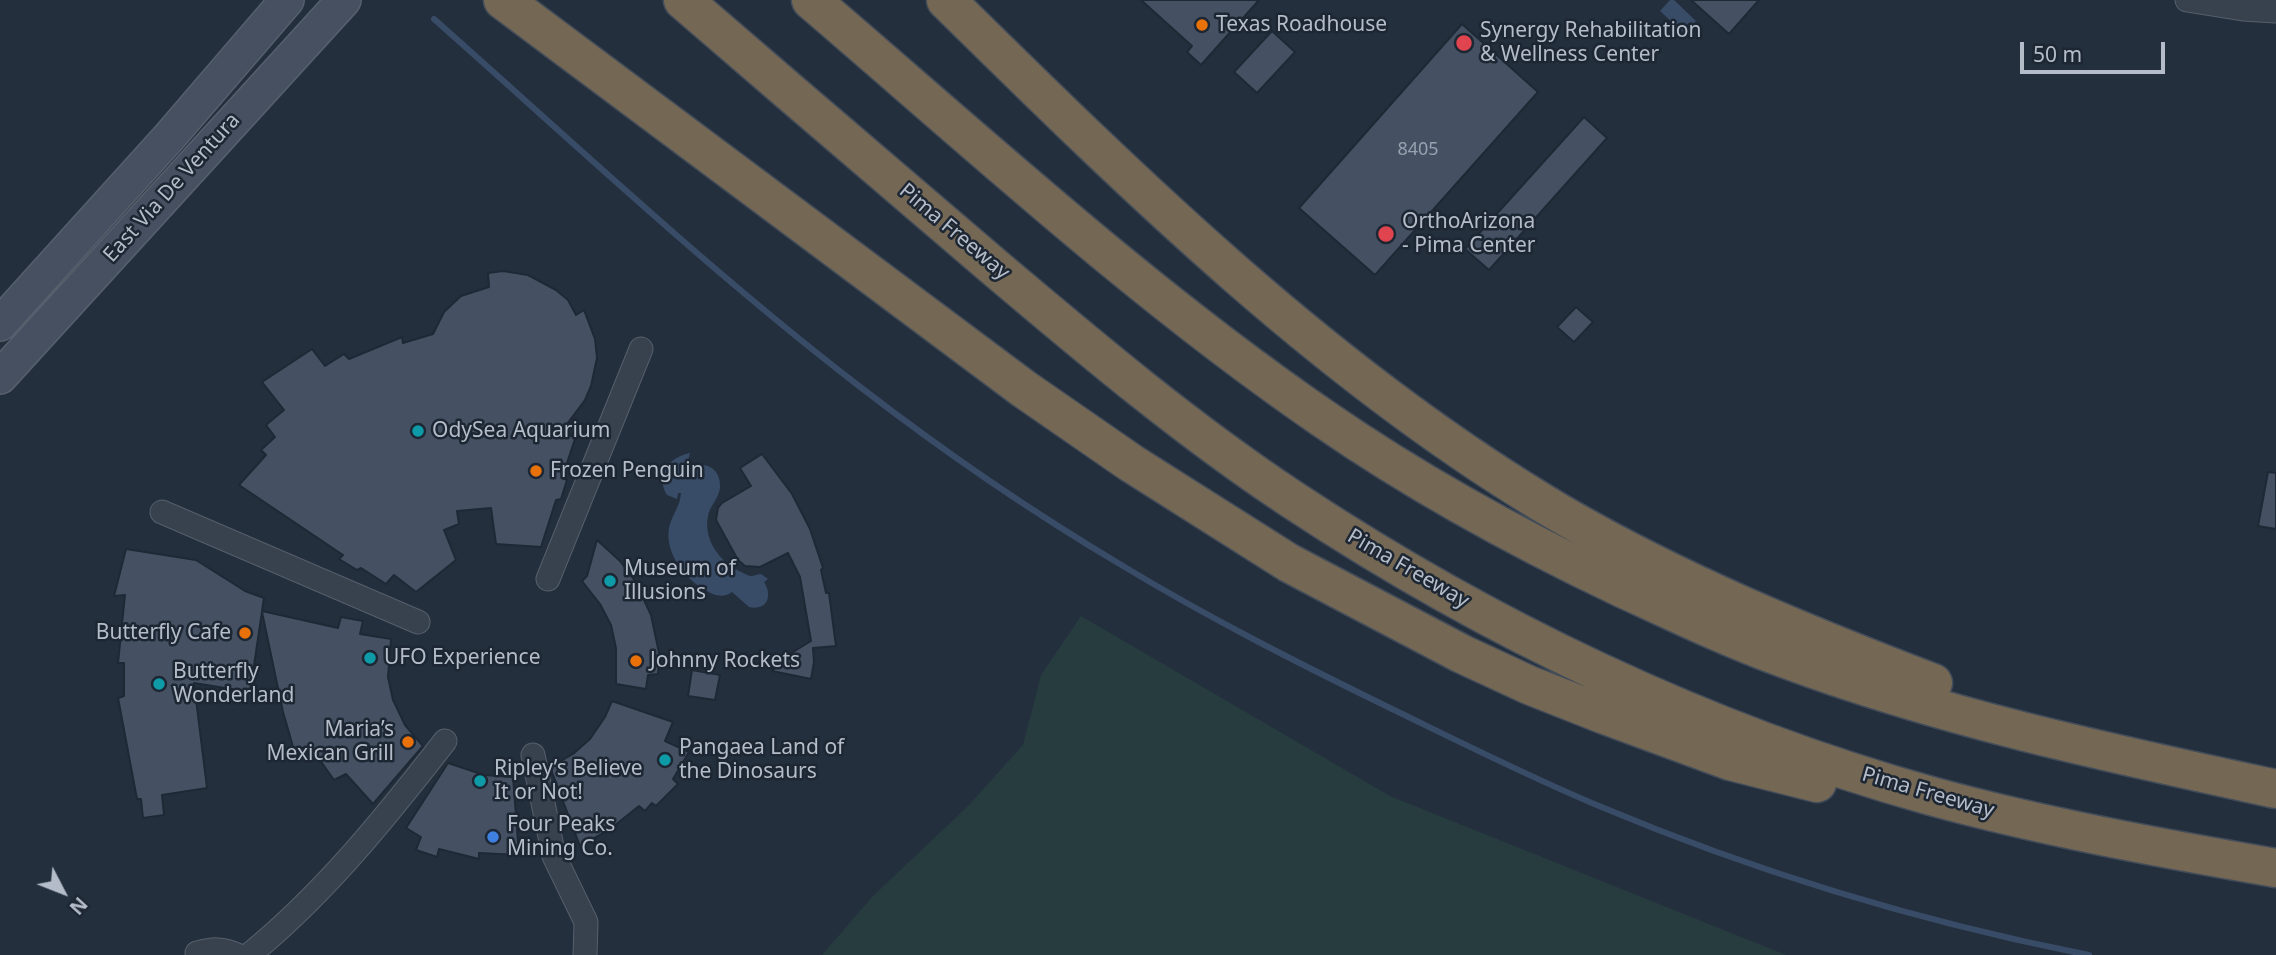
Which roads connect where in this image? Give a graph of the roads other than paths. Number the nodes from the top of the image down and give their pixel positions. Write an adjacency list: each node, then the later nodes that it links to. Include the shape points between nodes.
1 (287, 0): 9 (street, East Via De Ventura)
2 (344, 0): 11 (street, East Via De Ventura)
3 (503, 0): 19 (highway, via 1024,389 1197,506 1368,606 1529,685 1730,761 1835,788)
4 (683, 0): 19 (highway, Pima Freeway, via 1117,371 1201,435 1361,543 1537,642 1716,722 1918,792)
5 (811, 0): 16 (highway, via 1152,290 1325,420 1418,480 1584,570 1779,657 2000,727)
6 (946, 0): 16 (highway, via 1107,160 1202,246 1375,387 1515,485 1687,582 1793,629)
7 (2187, 0): 8 (street)
8 (2276, 11)
9 (0, 324)
10 (641, 349): 13 (street)
11 (0, 377)
12 (162, 512): 14 (street)
13 (548, 579)
14 (418, 622)
15 (445, 741): 23 (street, via 385,817 282,929)
16 (2117, 754): 18 (highway)
17 (533, 755): 24 (street, via 554,856 586,922)
18 (2276, 789)
19 (2062, 828): 20 (highway, Pima Freeway)
20 (2276, 868)
21 (197, 953): 22 (street, via 211,949)
22 (237, 955)
23 (249, 955)
24 (584, 955)

